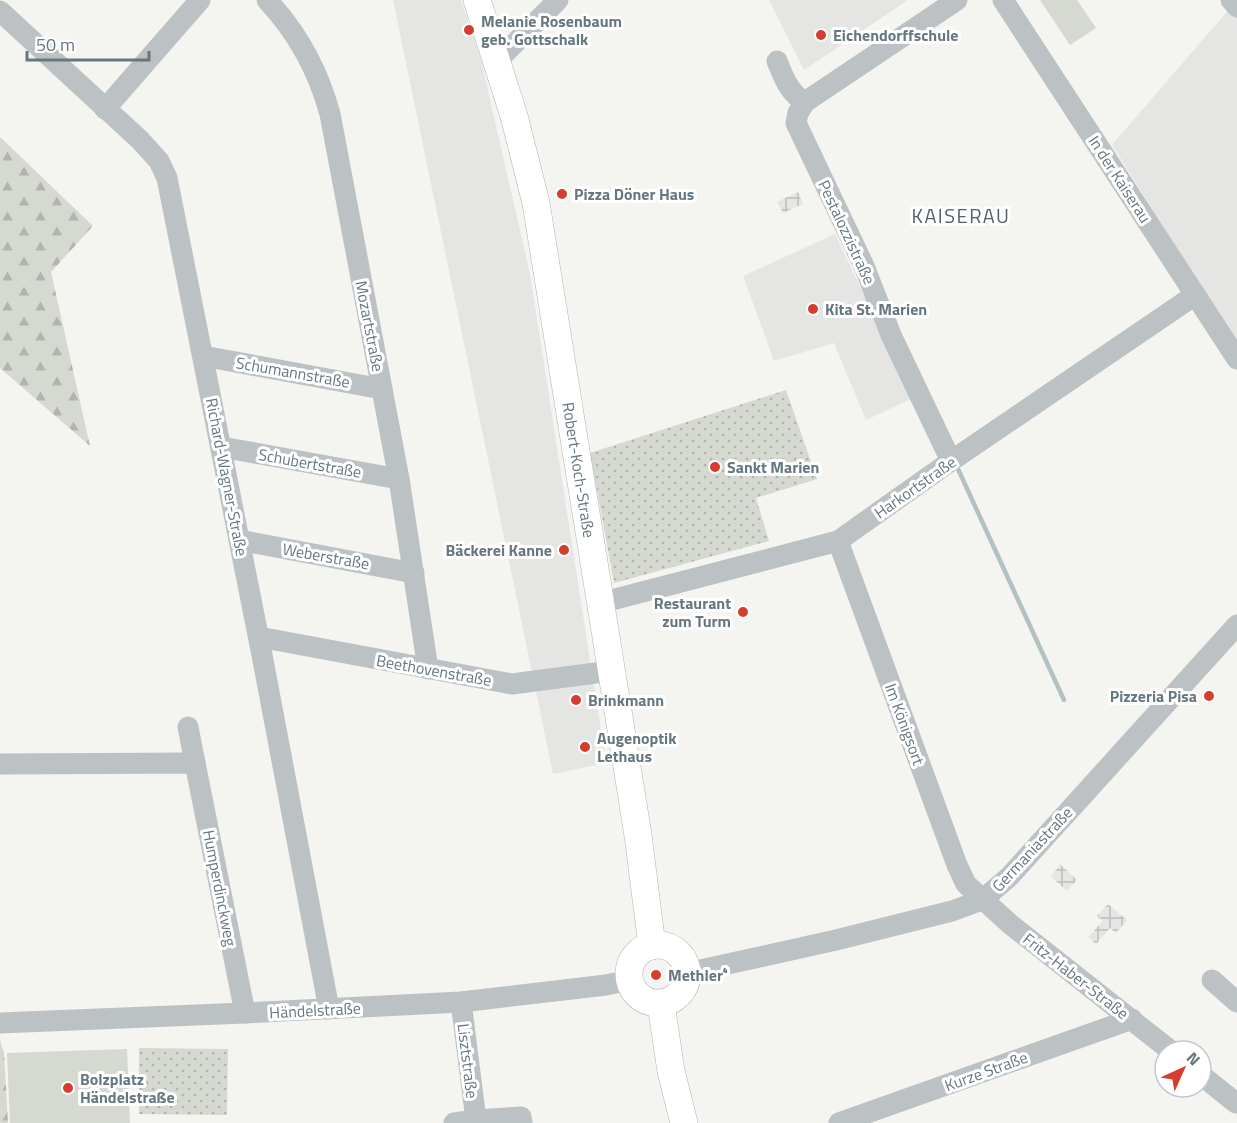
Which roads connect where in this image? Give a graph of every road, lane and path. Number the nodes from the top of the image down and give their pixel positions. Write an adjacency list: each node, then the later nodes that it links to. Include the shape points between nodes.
1 (200, 0): 13 (street)
2 (267, 0): 17 (street, Mozartstraße, via 304,46 326,98)
3 (477, 0): 10 (main road, Robert-Koch-Straße)
4 (558, 0): 10 (street)
5 (957, 0): 12 (street)
6 (1003, 0): 14 (street, In der Kaiserau)
7 (1231, 0): 8 (street)
8 (1237, 7)
9 (0, 11): 13 (street, Richard-Wagner-Straße)
10 (497, 61): 24 (main road, Robert-Koch-Straße, via 536,203)
11 (777, 61): 12 (street, via 790,89)
12 (805, 102): 19 (street, Pestalozzistraße, via 796,123)
13 (105, 108): 15 (street, Richard-Wagner-Straße, via 159,161 167,178)
14 (1195, 295): 16 (street, In der Kaiserau); 19 (street, Harkortstraße)
15 (203, 356): 17 (street, Schumannstraße); 18 (street, Richard-Wagner-Straße)
16 (1237, 359)
17 (382, 388): 20 (street, Mozartstraße)
18 (221, 447): 20 (street, Schubertstraße); 21 (street, Richard-Wagner-Straße)
19 (951, 461): 22 (street, Harkortstraße)
20 (399, 479): 23 (street, Mozartstraße)
21 (238, 540): 23 (street, Weberstraße); 26 (street, Richard-Wagner-Straße)
22 (838, 541): 24 (street, Harkortstraße); 32 (street, Im Königsort, via 957,865 966,884)
23 (414, 573): 27 (street, Mozartstraße)
24 (600, 603): 28 (main road, Robert-Koch-Straße)
25 (1237, 625): 32 (street, Germaniastraße, via 1009,877)
26 (259, 638): 27 (street, Beethovenstraße); 40 (street, Richard-Wagner-Straße)
27 (428, 669): 28 (street, Beethovenstraße, via 512,684)
28 (611, 671): 33 (main road, Robert-Koch-Straße)
29 (188, 727): 30 (street, Humperdinckweg)
30 (195, 763): 31 (street); 41 (street, Humperdinckweg)
31 (0, 764)
32 (982, 900): 34 (street, Germaniastraße, via 952,912); 42 (street, Fritz-Haber-Straße)
33 (652, 945): 34 (main road, via 671,948 679,954); 35 (main road, via 631,962)
34 (687, 973): 39 (main road, via 683,990)
35 (629, 980): 37 (street, Händelstraße); 39 (main road, via 637,995)
36 (1212, 980): 38 (street)
37 (461, 1002): 40 (street, Händelstraße); 47 (street, Lisztstraße)
38 (1237, 1002)
39 (661, 1004): 50 (main road)
40 (329, 1009): 41 (street, Händelstraße)
41 (245, 1013): 43 (street, Händelstraße)
42 (1132, 1019): 44 (street, Fritz-Haber-Straße); 51 (street, Kurze Straße)
43 (0, 1023)
44 (1157, 1039)
45 (1213, 1084): 46 (street)
46 (1236, 1102)
47 (476, 1120): 48 (street, Lisztstraße); 49 (street, Lisztstraße, via 521,1117)
48 (454, 1123)
49 (522, 1123)
50 (684, 1123)
51 (839, 1123)

